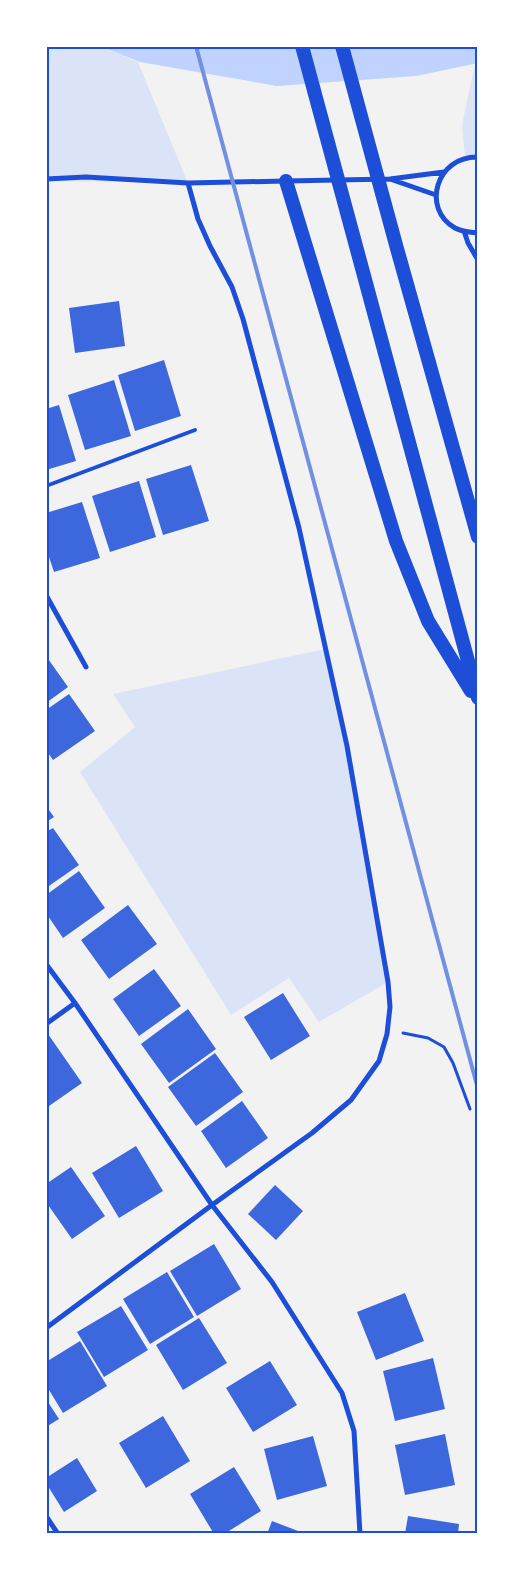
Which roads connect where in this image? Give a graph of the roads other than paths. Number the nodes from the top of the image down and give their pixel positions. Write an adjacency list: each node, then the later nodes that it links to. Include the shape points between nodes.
1 (302, 46): 19 (highway)
2 (342, 46): 15 (highway)
3 (478, 157): 4 (street, via 464,158)
4 (444, 172): 6 (street); 9 (street)
5 (46, 178): 8 (street)
6 (390, 178): 7 (street); 9 (street)
7 (286, 181): 8 (street); 19 (highway, via 396,541 428,621)
8 (188, 183): 23 (street, via 198,219 232,287 243,319 299,528 347,746 390,1007 379,1061 350,1100 312,1133)
9 (436, 195): 10 (street, via 444,219 454,228)
10 (464, 231): 11 (street); 12 (street)
11 (478, 233)
12 (478, 260)
13 (195, 430): 14 (lane)
14 (46, 486)
15 (476, 523): 16 (highway)
16 (478, 537)
17 (46, 595): 18 (street)
18 (86, 667)
19 (478, 700)
20 (46, 964): 21 (street)
21 (75, 1003): 22 (street); 23 (street)
22 (46, 1024)
23 (212, 1205): 24 (street); 27 (street, via 272,1282 342,1393 354,1431)
24 (46, 1328)
25 (46, 1516): 26 (street)
26 (58, 1534)
27 (360, 1534)

